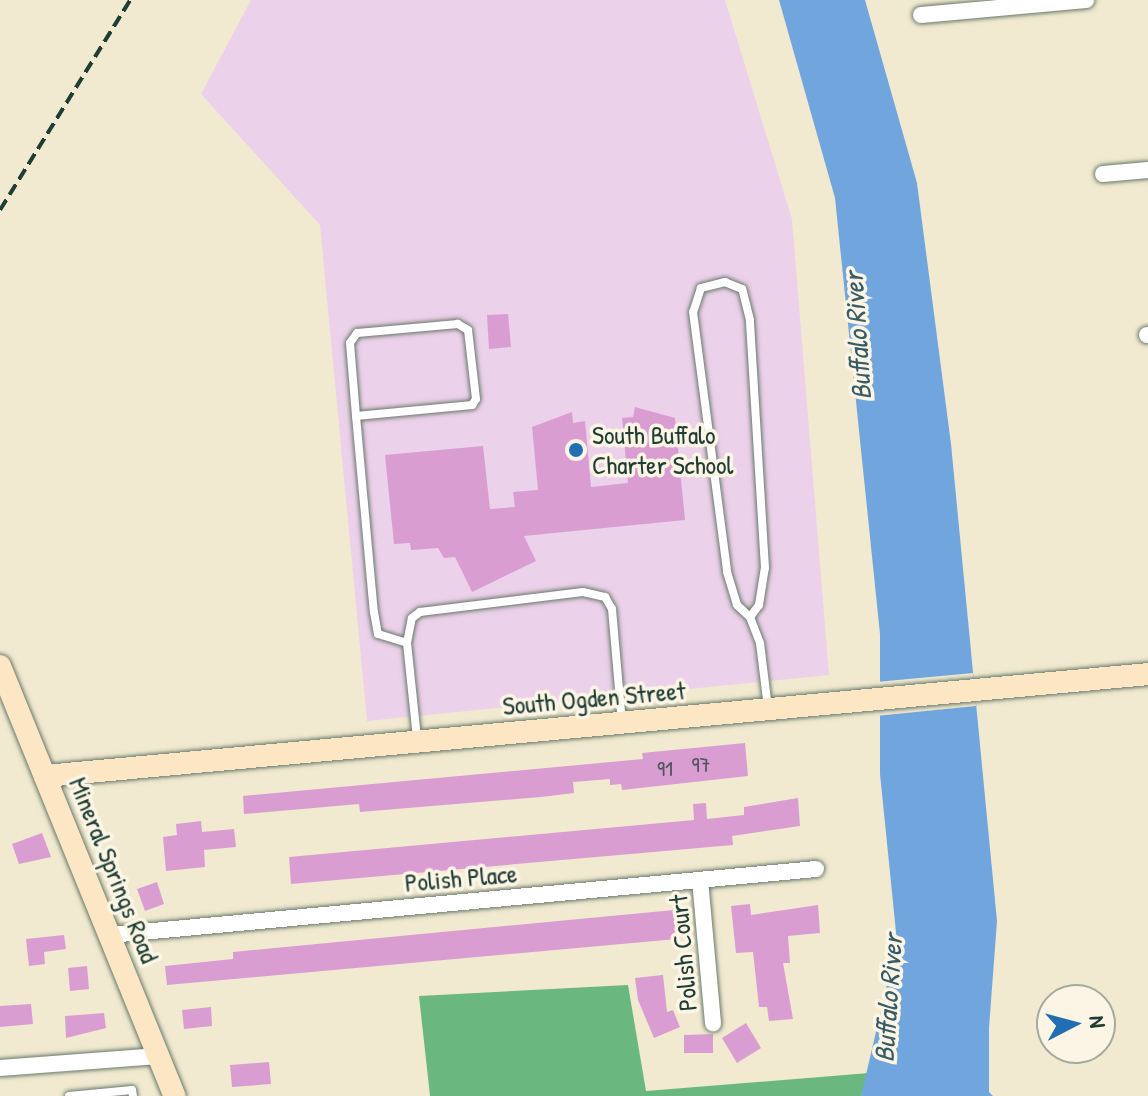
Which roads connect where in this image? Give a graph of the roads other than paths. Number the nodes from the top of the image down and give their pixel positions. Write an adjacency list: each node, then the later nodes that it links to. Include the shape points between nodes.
1 (1086, 0): 2 (street)
2 (921, 15)
3 (1148, 170): 4 (street)
4 (1103, 174)
5 (356, 416): 5 (lane, via 351,338 458,324 468,330 476,399 472,405); 7 (lane, via 378,634)
6 (750, 617): 6 (lane, via 759,605 765,568 750,320 742,289 725,282 701,288 693,312 727,572 737,605); 10 (lane, via 763,654)
7 (407, 643): 11 (lane, via 412,618 420,612 583,592 605,597 613,624); 12 (lane)
8 (0, 666): 13 (street, Mineral Springs Road)
9 (1148, 674): 10 (street, South Ogden Street)
10 (768, 709): 11 (street, South Ogden Street)
11 (622, 723): 12 (street, South Ogden Street)
12 (417, 742): 13 (street, South Ogden Street)
13 (45, 776): 16 (street, Mineral Springs Road)
14 (816, 869): 15 (street, Polish Place)
15 (700, 880): 16 (street, Polish Place); 17 (street, Polish Court)
16 (110, 935): 18 (street, Mineral Springs Road)
17 (713, 1023)
18 (159, 1056): 19 (street); 22 (street, Mineral Springs Road)
19 (0, 1068)
20 (69, 1096): 21 (lane, via 132,1090)
21 (133, 1096)
22 (175, 1096)

